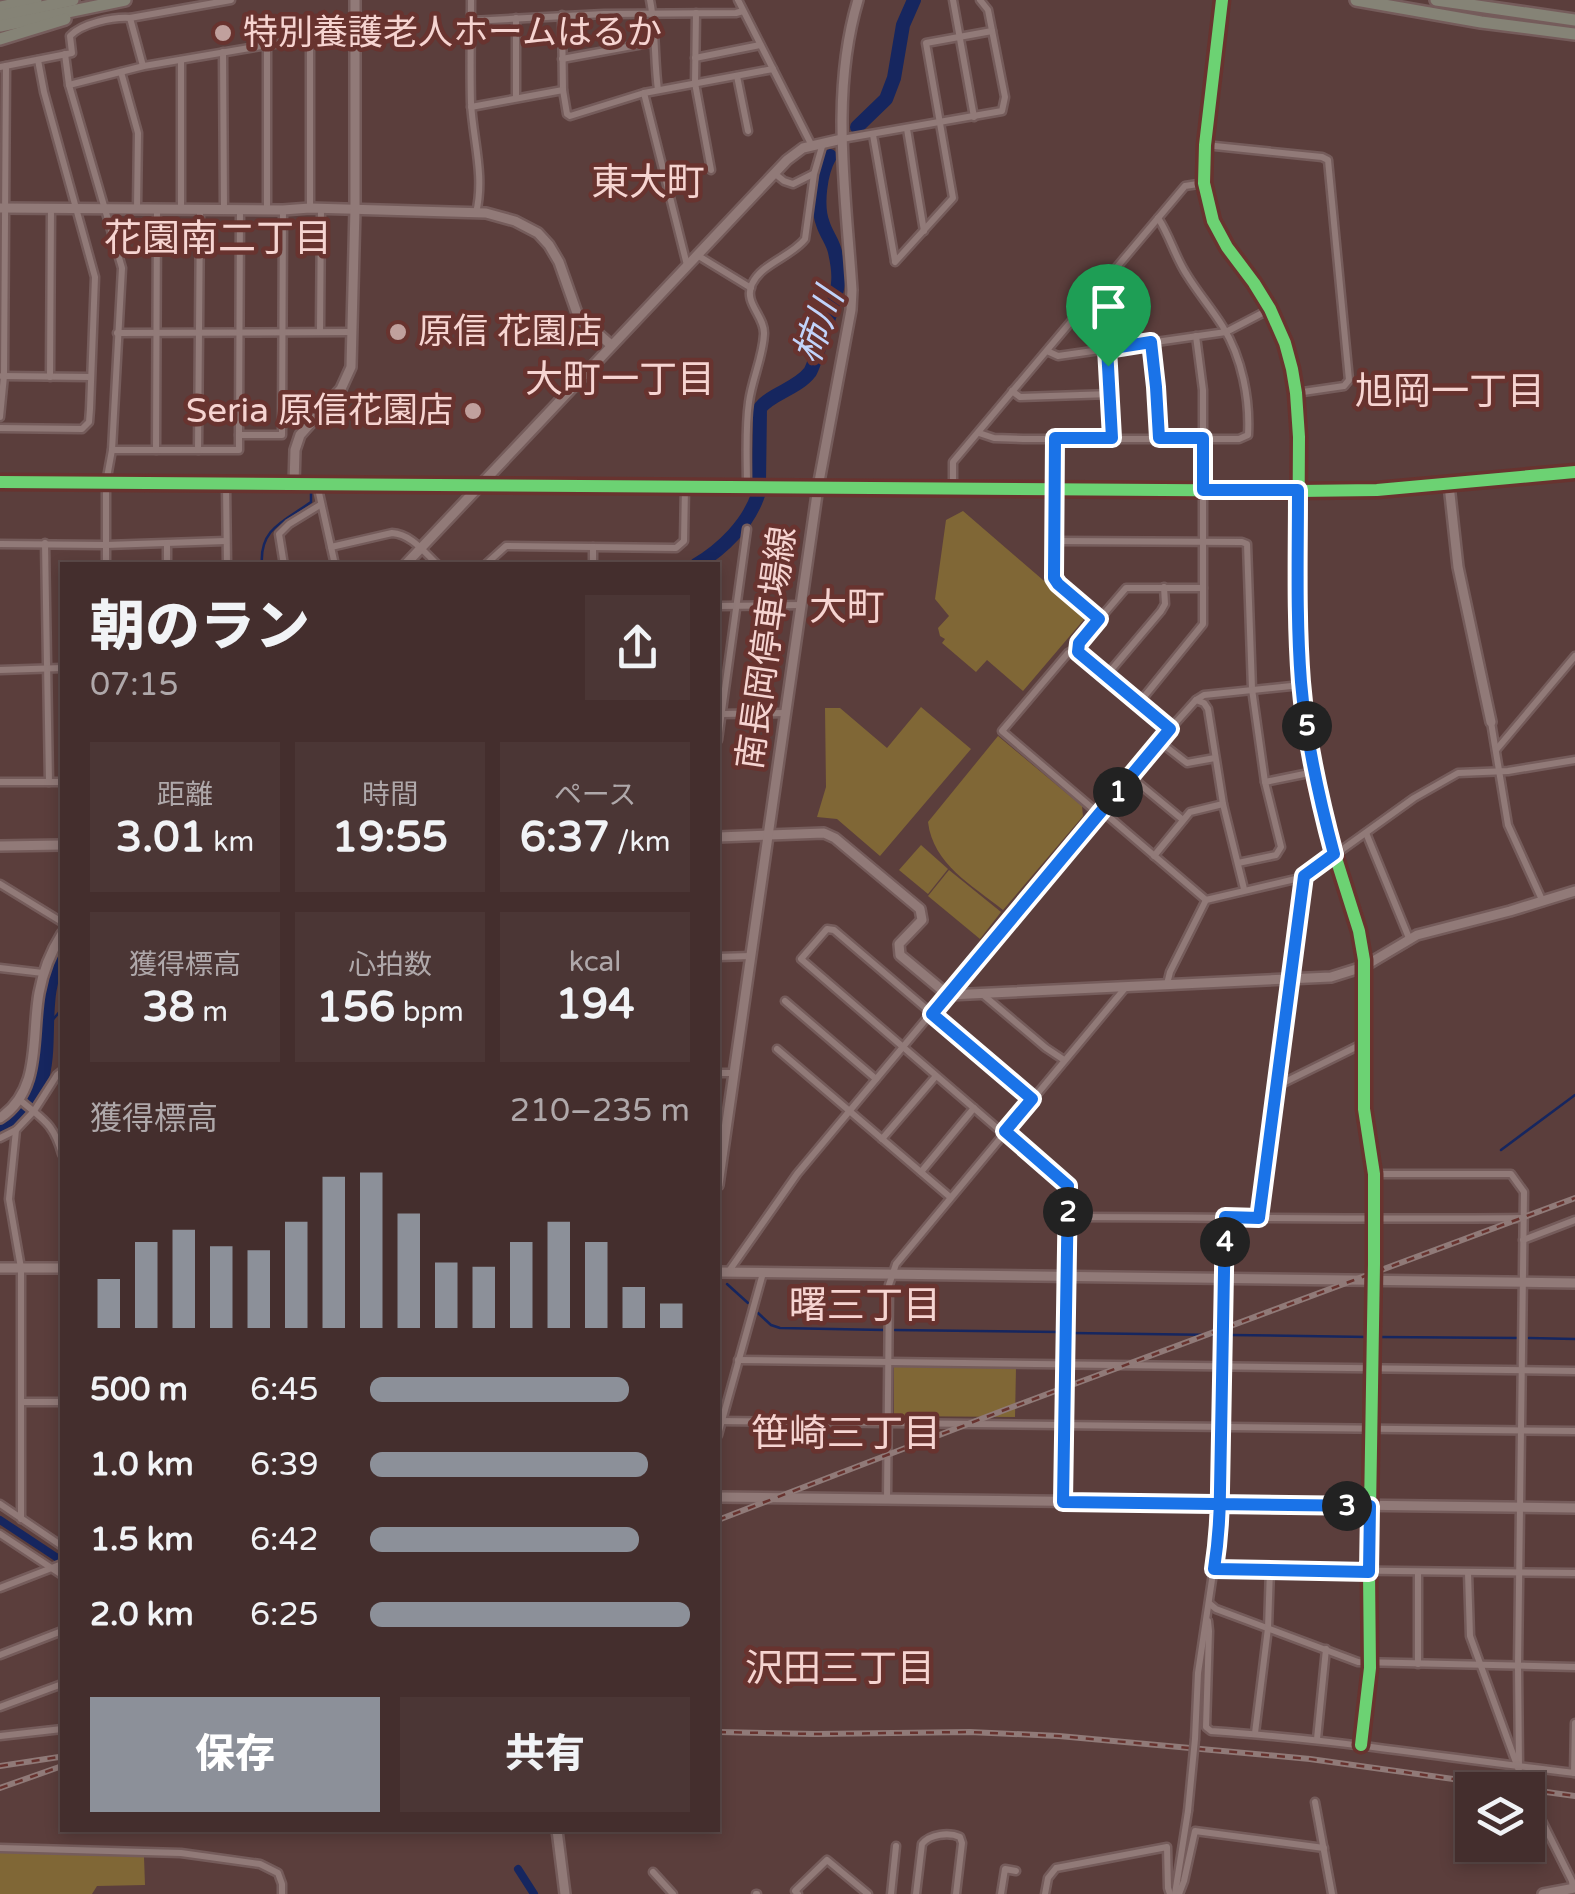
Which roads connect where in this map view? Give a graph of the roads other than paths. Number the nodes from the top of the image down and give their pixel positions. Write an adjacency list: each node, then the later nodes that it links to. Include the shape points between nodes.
1 (36, 0): 16 (highway)
2 (73, 0): 20 (highway)
3 (125, 0): 15 (highway)
4 (231, 0): 22 (street)
5 (354, 0): 28 (street)
6 (471, 0): 25 (street)
7 (650, 0): 19 (street)
8 (738, 0): 17 (street)
9 (858, 0): 60 (street, 南長岡停車場線)
10 (953, 0): 30 (street)
11 (980, 0): 27 (street)
12 (1221, 0): 62 (street)
13 (1356, 0): 29 (highway)
14 (1436, 0): 24 (highway)
15 (106, 4): 26 (highway); 31 (highway)
16 (0, 7)
17 (743, 10): 18 (street); 35 (street)
18 (696, 13): 19 (street); 38 (street)
19 (653, 14): 21 (street); 33 (street)
20 (0, 16)
21 (562, 16): 23 (street); 39 (street)
22 (130, 18): 37 (street, via 76,29 72,53); 42 (street)
23 (516, 18): 25 (street); 52 (street)
24 (1575, 20)
25 (472, 21): 53 (street)
26 (0, 26)
27 (992, 31): 30 (street); 54 (street, via 1004,109)
28 (355, 33): 32 (street); 80 (street)
29 (1575, 34)
30 (960, 37): 54 (street); 56 (street, via 926,42)
31 (0, 39)
32 (310, 39): 34 (street); 79 (street)
33 (654, 42): 39 (street); 50 (street)
34 (267, 45): 36 (street); 78 (street)
35 (760, 45): 38 (street); 44 (street)
36 (223, 52): 41 (street); 76 (street)
37 (64, 54): 40 (street); 48 (street)
38 (696, 58): 47 (street)
39 (562, 59): 49 (street)
40 (38, 60): 43 (street); 71 (street)
41 (181, 60): 42 (street); 75 (street)
42 (143, 66): 45 (street)
43 (3, 67): 55 (street)
44 (773, 70): 46 (street); 63 (street)
45 (121, 72): 48 (street); 73 (street, via 138,133)
46 (737, 76): 47 (street); 58 (street)
47 (695, 83): 50 (street); 65 (street)
48 (69, 85): 72 (street)
49 (563, 90): 51 (street, via 570,116); 52 (street)
50 (658, 90): 51 (street)
51 (644, 94): 87 (street)
52 (516, 98): 53 (street)
53 (472, 107): 83 (street)
54 (974, 117): 56 (street)
55 (3, 118): 64 (street)
56 (940, 124): 57 (street); 85 (street, via 953,198)
57 (906, 129): 59 (street); 85 (street)
58 (748, 131)
59 (873, 134): 60 (street); 85 (street, via 895,262)
60 (842, 139): 61 (street); 129 (street, 南長岡停車場線, via 851,310)
61 (824, 144): 63 (street); 67 (street)
62 (1205, 145): 68 (street); 107 (street, via 1328,160 1350,380)
63 (812, 146): 66 (street)
64 (3, 160): 69 (street)
65 (711, 170)
66 (774, 173): 67 (street, via 792,184); 86 (street)
67 (814, 174): 88 (street, via 805,239)
68 (1204, 183): 84 (street, via 1185,186); 89 (street, via 1220,234)
69 (3, 208): 70 (street); 103 (street)
70 (51, 208): 71 (street); 104 (street)
71 (78, 208): 72 (street); 105 (street, via 96,278)
72 (104, 208): 73 (street); 92 (street, via 122,268)
73 (138, 208): 74 (street)
74 (157, 208): 75 (street); 93 (street)
75 (181, 209): 81 (street)
76 (224, 209): 77 (street); 81 (street)
77 (240, 209): 78 (street); 95 (street)
78 (267, 209): 82 (street)
79 (316, 209): 80 (street); 82 (street); 91 (street)
80 (355, 209): 83 (street); 96 (street)
81 (200, 210): 94 (street)
82 (282, 210): 90 (street)
83 (476, 212): 100 (street, via 506,217 544,238 578,316)
84 (1158, 218): 97 (street); 102 (street)
85 (924, 231)
86 (697, 255): 87 (street); 88 (street)
87 (686, 265): 100 (street)
88 (751, 288): 130 (street, via 765,330 749,398)
89 (1270, 309): 97 (street); 107 (street)
90 (282, 331): 91 (street); 95 (street); 112 (street, via 282,434)
91 (320, 331): 96 (street)
92 (117, 332): 93 (street); 117 (street)
93 (156, 332): 94 (street); 118 (street)
94 (197, 332): 95 (street); 119 (street)
95 (240, 332): 112 (street)
96 (352, 332): 124 (street, via 347,378 297,442)
97 (1226, 332): 98 (street); 116 (street, via 1242,373 1248,435)
98 (1196, 336): 99 (street); 116 (street)
99 (1151, 342): 101 (street); 115 (street)
100 (611, 345): 126 (street)
101 (1107, 349): 102 (street, via 1058,356); 108 (street)
102 (1047, 351): 106 (street)
103 (2, 376): 104 (street); 109 (street)
104 (50, 377): 105 (street)
105 (90, 377): 110 (street, via 89,422 82,429)
106 (1012, 391): 108 (street, via 1020,397); 111 (street)
107 (1296, 393): 134 (street)
108 (1111, 394): 114 (street)
109 (0, 417)
110 (0, 428)
111 (979, 433): 113 (street); 131 (street, via 953,462)
112 (239, 435): 119 (street, via 239,450)
113 (1055, 438): 114 (street); 132 (street)
114 (1112, 438): 115 (street)
115 (1159, 438): 116 (street)
116 (1203, 438): 133 (street)
117 (112, 450): 118 (street); 122 (street)
118 (156, 450): 119 (street)
119 (198, 450)
120 (1575, 472): 127 (street)
121 (0, 482): 122 (street)
122 (106, 482): 123 (street); 143 (street)
123 (226, 484): 124 (street); 137 (street)
124 (294, 484): 125 (street)
125 (318, 484): 126 (street); 135 (street)
126 (480, 485): 128 (street); 146 (street)
127 (1449, 485): 134 (street); 175 (street, via 1458,567)
128 (686, 486): 130 (street); 145 (street, via 684,541 676,548)
129 (818, 487): 130 (street); 131 (street); 158 (street, 南長岡停車場線)
130 (746, 488)
131 (953, 488): 132 (street)
132 (1055, 490): 133 (street); 138 (street)
133 (1203, 490): 134 (street); 139 (street)
134 (1298, 490): 168 (street)
135 (320, 504): 144 (street); 150 (street, via 279,534)
136 (747, 529): 160 (street)
137 (226, 540): 142 (street); 149 (street)
138 (1054, 540): 139 (street); 161 (street, via 1056,581)
139 (1203, 542): 157 (street); 169 (street, via 1242,542 1248,548)
140 (45, 543): 141 (street); 143 (street); 164 (street)
141 (0, 544)
142 (167, 544): 143 (street); 148 (street)
143 (106, 545): 147 (street)
144 (331, 547): 146 (street, via 392,533); 151 (street)
145 (593, 547): 154 (street, via 506,546); 155 (street)
146 (420, 549): 152 (street); 153 (street)
147 (106, 562)
148 (167, 562)
149 (227, 562)
150 (284, 562)
151 (334, 562)
152 (408, 562)
153 (435, 562)
154 (488, 562)
155 (593, 562)
156 (1164, 587): 157 (street); 161 (street, via 1128,587); 167 (street, via 1162,611)
157 (1203, 588): 171 (street, via 1202,626)
158 (802, 605): 160 (street); 173 (street, 南長岡停車場線)
159 (720, 606): 160 (street)
160 (737, 606): 172 (street)
161 (1099, 619): 162 (street)
162 (1077, 648): 167 (street); 189 (street, via 1002,731)
163 (1575, 656): 178 (street)
164 (48, 668): 165 (street); 166 (street); 185 (street)
165 (60, 668)
166 (0, 670)
167 (1106, 676): 171 (street)
168 (1301, 685): 169 (street); 181 (street)
169 (1252, 689): 170 (street); 187 (street)
170 (1196, 700): 176 (street); 179 (street, via 1208,709)
171 (1139, 703): 176 (street)
172 (720, 708)
173 (786, 712): 174 (street); 193 (street, 南長岡停車場線)
174 (720, 714)
175 (1491, 722): 178 (street)
176 (1170, 729): 177 (street)
177 (1160, 742): 179 (street, via 1187,763); 183 (street)
178 (1496, 750): 182 (street)
179 (1214, 758): 188 (street)
180 (1575, 760): 182 (street)
181 (1314, 772): 187 (street); 196 (street)
182 (1498, 772): 191 (street, via 1452,776); 204 (street, via 1508,825)
183 (1131, 777): 189 (street); 190 (street)
184 (0, 782): 185 (street)
185 (49, 782): 186 (street)
186 (60, 782)
187 (1265, 782): 198 (street, via 1280,850)
188 (1223, 804): 190 (street, via 1194,810); 198 (street)
189 (1100, 812): 197 (street); 217 (street)
190 (1183, 820): 197 (street)
191 (1366, 833): 196 (street); 207 (street)
192 (720, 836): 193 (street)
193 (768, 836): 208 (street, 南長岡停車場線); 217 (street, via 832,835 920,909 922,920 899,944 900,955)
194 (60, 845): 195 (street)
195 (0, 846)
196 (1334, 854): 199 (street); 211 (street, via 1359,931)
197 (1154, 856): 203 (street)
198 (1238, 863): 201 (street)
199 (1304, 876): 201 (street); 213 (street)
200 (0, 884): 205 (street)
201 (1244, 889): 203 (street)
202 (1575, 891): 204 (street)
203 (1206, 900): 214 (street)
204 (1543, 902): 207 (street)
205 (60, 921)
206 (60, 938): 212 (street)
207 (1409, 938): 211 (street)
208 (751, 956): 209 (street); 225 (street, 南長岡停車場線)
209 (720, 957)
210 (0, 968): 212 (street)
211 (1363, 968): 213 (street); 220 (street)
212 (43, 973): 231 (street)
213 (1292, 978): 214 (street); 229 (street)
214 (1167, 984): 215 (street)
215 (1126, 987): 216 (street); 223 (street)
216 (980, 994): 217 (street); 223 (street)
217 (948, 995): 219 (street)
218 (785, 1001): 228 (street)
219 (932, 1014): 221 (street); 221 (street, via 826,928 801,959); 230 (street)
220 (1364, 1044): 229 (street); 243 (street)
221 (903, 1047): 227 (street); 228 (street)
222 (777, 1049): 234 (street)
223 (1064, 1060): 230 (street)
224 (720, 1073): 225 (street)
225 (734, 1073): 241 (street, 南長岡停車場線)
226 (60, 1074): 233 (street)
227 (936, 1076): 232 (street); 240 (street)
228 (876, 1078): 234 (street)
229 (1277, 1086): 247 (street)
230 (1032, 1099): 237 (street)
231 (22, 1102): 233 (street); 235 (street)
232 (974, 1108): 237 (street); 242 (street)
233 (33, 1110): 236 (street); 239 (street)
234 (849, 1112): 240 (street); 255 (street)
235 (0, 1118)
236 (16, 1130): 238 (street); 253 (street, via 9,1199)
237 (1005, 1131): 244 (street); 245 (street, via 1068,1186)
238 (0, 1138)
239 (60, 1139)
240 (882, 1139): 242 (street)
241 (720, 1171)
242 (921, 1172): 244 (street)
243 (1374, 1174): 248 (street, via 1511,1174 1524,1192); 249 (street)
244 (950, 1197): 257 (street)
245 (1068, 1217): 246 (street); 258 (street)
246 (1225, 1217): 247 (street); 259 (street)
247 (1259, 1218): 249 (street)
248 (1524, 1218): 249 (street); 251 (street)
249 (1374, 1220): 260 (street)
250 (1575, 1220): 251 (street)
251 (1524, 1240): 261 (street)
252 (0, 1268): 253 (street)
253 (21, 1268): 254 (street); 270 (street)
254 (60, 1268)
255 (723, 1272): 256 (street)
256 (763, 1273): 257 (street); 263 (street)
257 (892, 1274): 258 (street); 264 (street)
258 (1067, 1276): 259 (street); 265 (street)
259 (1225, 1278): 260 (street); 266 (street)
260 (1374, 1280): 261 (street); 267 (street)
261 (1524, 1282): 262 (street); 268 (street)
262 (1575, 1283)
263 (738, 1360): 264 (street); 272 (street)
264 (889, 1362): 265 (street); 273 (street)
265 (1066, 1366): 266 (street); 274 (street)
266 (1224, 1366): 267 (street); 275 (street)
267 (1373, 1369): 268 (street); 276 (street)
268 (1523, 1370): 269 (street); 277 (street)
269 (1575, 1371)
270 (22, 1402): 271 (street); 287 (street)
271 (60, 1402)
272 (720, 1421): 273 (street)
273 (889, 1422): 274 (street); 280 (street)
274 (1066, 1424): 275 (street); 281 (street)
275 (1222, 1426): 276 (street); 283 (street)
276 (1373, 1428): 277 (street); 284 (street)
277 (1521, 1430): 278 (street); 285 (street)
278 (1575, 1431)
279 (720, 1497): 280 (street)
280 (887, 1499): 281 (street)
281 (1063, 1502): 283 (street)
282 (0, 1504): 287 (street)
283 (1220, 1504): 284 (street); 291 (street)
284 (1370, 1506): 285 (street); 293 (street)
285 (1520, 1508): 286 (street); 296 (street)
286 (1575, 1508)
287 (22, 1518): 289 (street)
288 (0, 1534): 290 (street)
289 (60, 1545)
290 (57, 1566): 298 (street)
291 (1214, 1569): 292 (street); 299 (street)
292 (1270, 1569): 293 (street); 301 (street)
293 (1369, 1572): 294 (street); 305 (street)
294 (1418, 1573): 295 (street); 306 (street)
295 (1468, 1573): 296 (street); 307 (street, via 1470,1636)
296 (1520, 1574): 297 (street); 308 (street)
297 (1575, 1574)
298 (0, 1588)
299 (1209, 1603): 300 (street); 301 (street)
300 (1206, 1616): 314 (street, via 1206,1727); 340 (street, bridge)
301 (1268, 1628): 303 (street); 314 (street)
302 (60, 1632): 304 (street)
303 (1326, 1650): 305 (street); 316 (street)
304 (0, 1656)
305 (1368, 1664): 306 (street); 317 (street)
306 (1418, 1664): 307 (street)
307 (1479, 1666): 308 (street); 318 (street)
308 (1518, 1666): 309 (street); 318 (street)
309 (1575, 1667)
310 (60, 1685): 311 (street)
311 (0, 1707)
312 (1575, 1723): 320 (street)
313 (60, 1729): 315 (street)
314 (1255, 1733): 316 (street)
315 (0, 1736)
316 (1317, 1739): 317 (street)
317 (1361, 1745): 318 (street)
318 (1519, 1768): 319 (street); 320 (street)
319 (1520, 1772)
320 (1574, 1773)
321 (1315, 1802): 326 (street)
322 (1545, 1827): 329 (street)
323 (557, 1832): 331 (street)
324 (896, 1846): 335 (street)
325 (0, 1848): 330 (street, via 181,1853 260,1864 278,1873)
326 (1324, 1848): 340 (street, via 1194,1831 1184,1882); 341 (street)
327 (652, 1872): 332 (street)
328 (1016, 1872): 338 (street, via 1005,1870)
329 (1574, 1888): 342 (street)
330 (282, 1894)
331 (565, 1894)
332 (673, 1894)
333 (798, 1894): 334 (street, via 827,1860)
334 (868, 1894)
335 (892, 1894)
336 (916, 1894): 337 (street, via 922,1844 952,1834 962,1843)
337 (956, 1894)
338 (1001, 1894)
339 (1045, 1894): 340 (street, via 1056,1868 1167,1847 1168,1888)
340 (1175, 1894)
341 (1332, 1894)
342 (1543, 1894)

